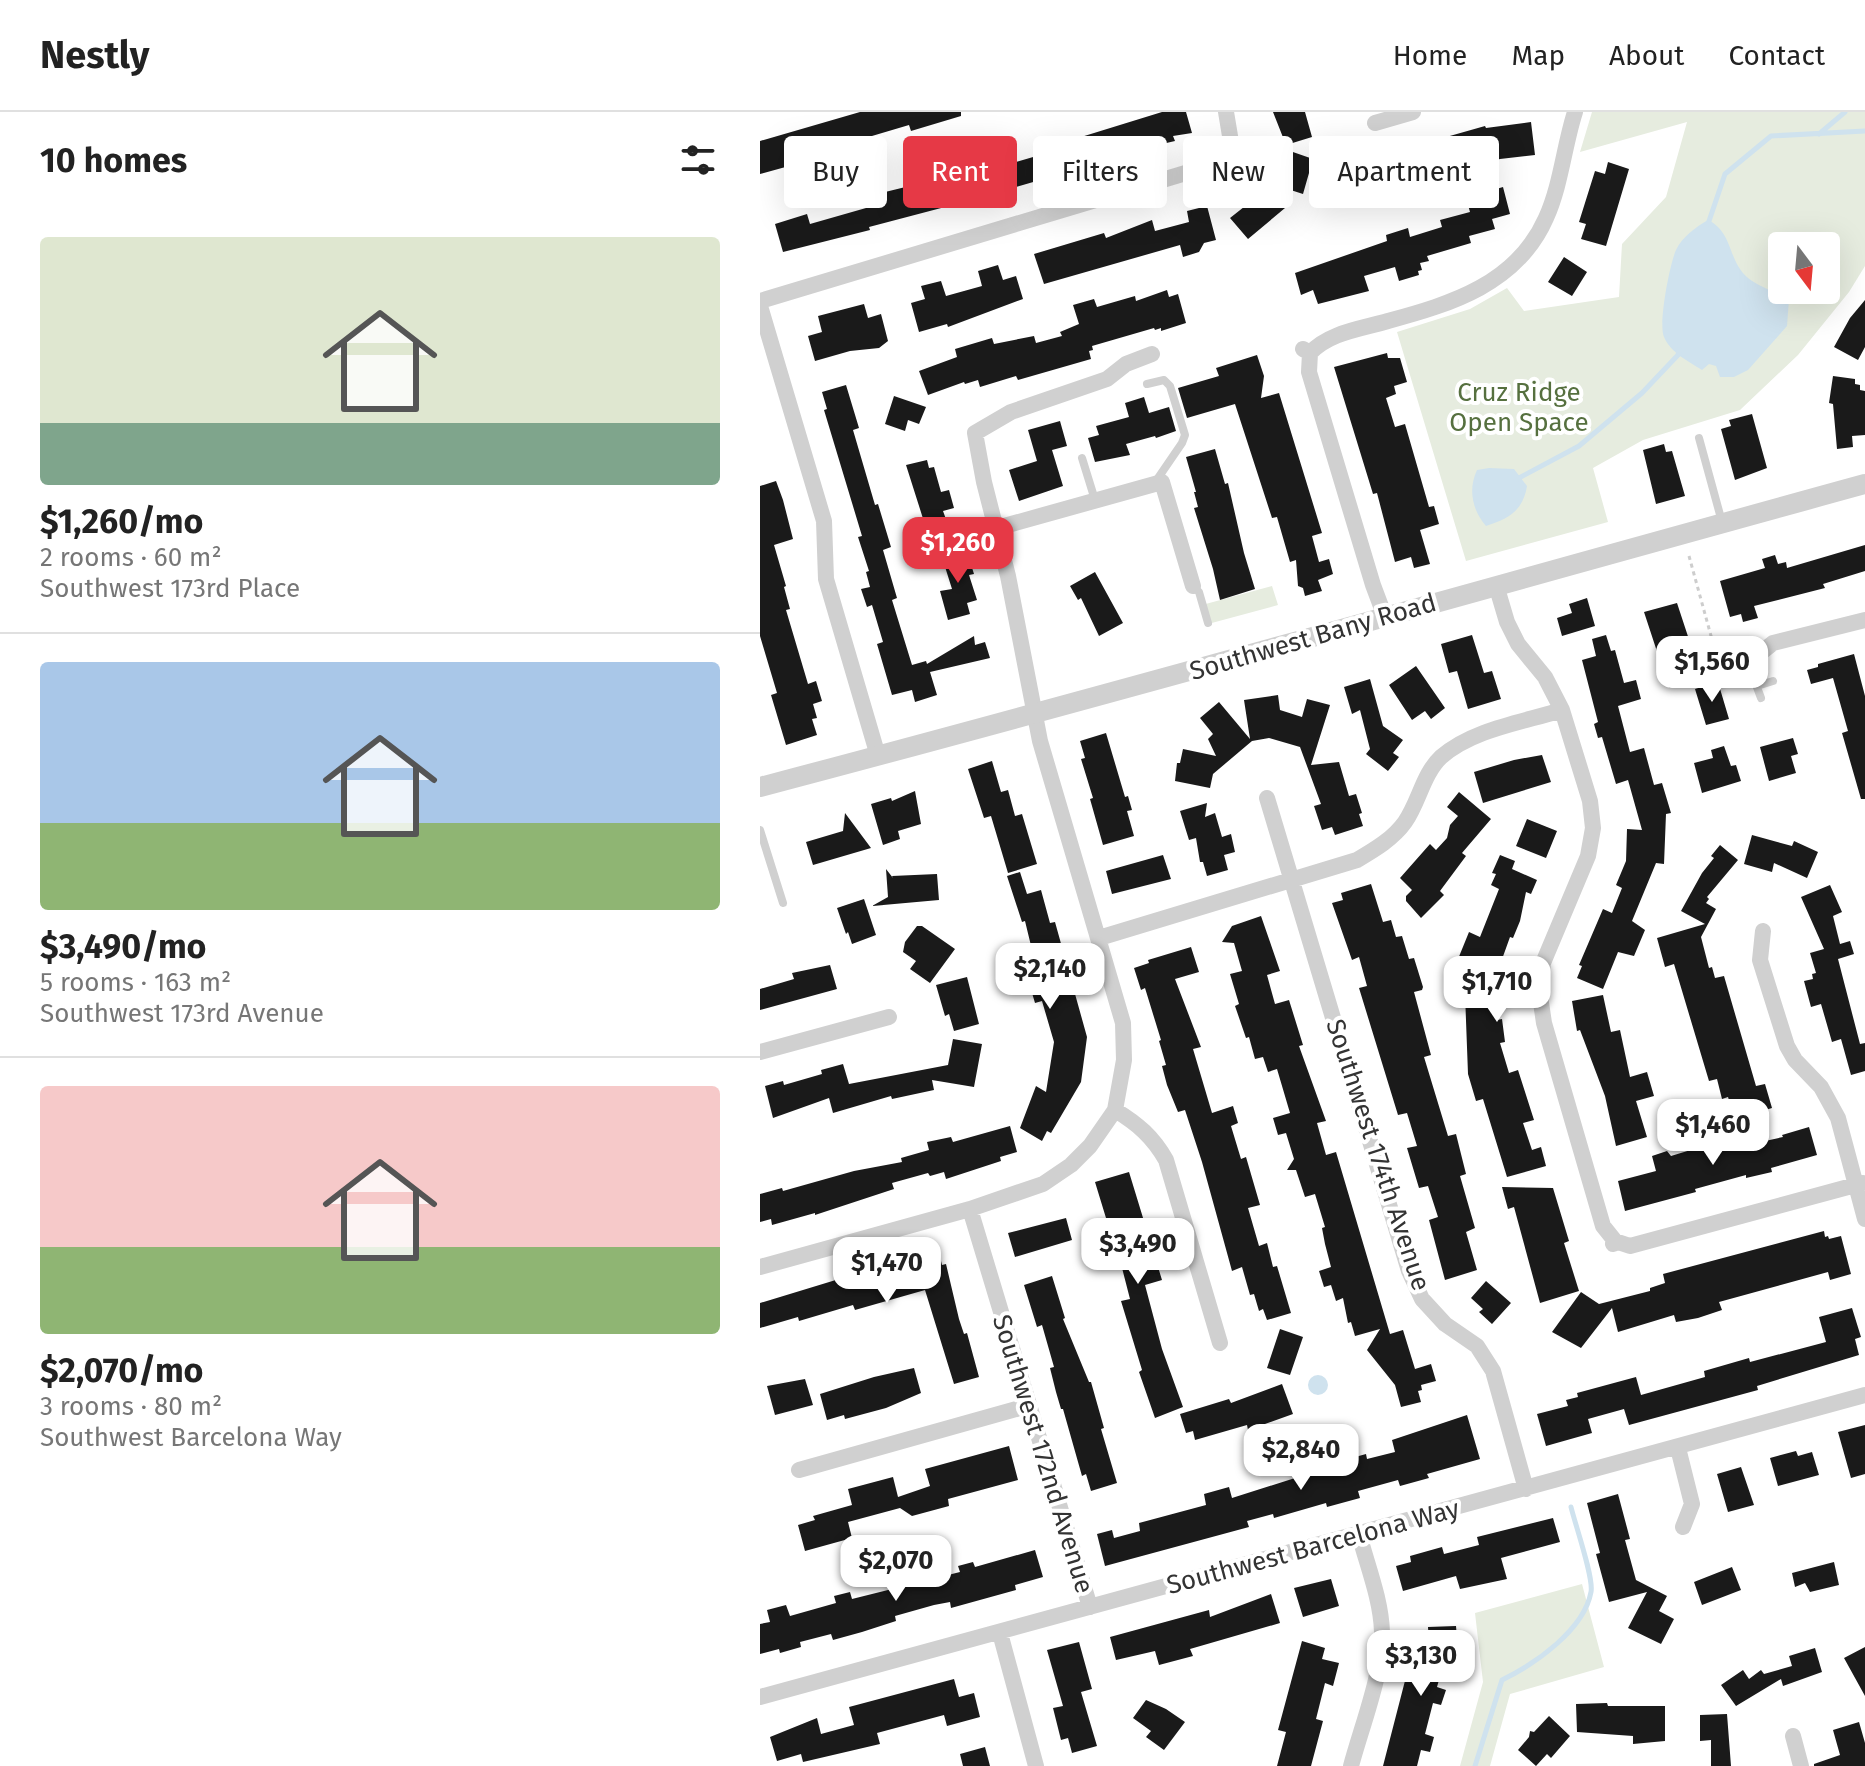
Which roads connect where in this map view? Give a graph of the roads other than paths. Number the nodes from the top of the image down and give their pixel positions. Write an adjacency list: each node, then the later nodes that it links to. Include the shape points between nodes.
1 (1226, 112): 5 (street, via 1233,154)
2 (1413, 112): 4 (street)
3 (1575, 112): 17 (street, via 1546,218 1524,252 1493,282 1457,300 1328,337 1307,351 1311,379)
4 (1375, 123)
5 (760, 304): 27 (street, via 824,521 826,579)
6 (1152, 354): 14 (street, via 1107,379 1011,412 975,433)
7 (1147, 384): 10 (lane, via 1164,380 1170,386 1185,435)
8 (1699, 438): 13 (lane)
9 (1082, 458): 12 (lane)
10 (1154, 484): 12 (street); 16 (street, via 1162,482)
11 (1865, 484): 13 (street, Southwest Bany Road)
12 (1095, 500): 14 (street)
13 (1722, 523): 15 (street, Southwest Bany Road)
14 (997, 528): 26 (street)
15 (1496, 585): 17 (street, Southwest Bany Road); 25 (street, via 1518,644 1545,677)
16 (1193, 586): 19 (lane)
17 (1385, 617): 26 (street, Southwest Bany Road)
18 (1865, 620): 20 (street, via 1773,643)
19 (1208, 623)
20 (1748, 663): 21 (lane); 23 (lane)
21 (1719, 664)
22 (1773, 681): 23 (lane)
23 (1757, 686): 24 (lane)
24 (1761, 698)
25 (1562, 710): 31 (street, via 1469,738 1440,758 1405,822 1383,845 1357,860); 38 (street, via 1593,828 1588,856 1543,963 1539,989 1544,1023 1603,1226 1614,1243 1630,1246)
26 (1035, 714): 27 (street, Southwest Bany Road); 34 (street)
27 (878, 756): 28 (street, Southwest Bany Road)
28 (760, 787)
29 (1267, 798): 31 (street, Southwest 174th Avenue)
30 (760, 830): 32 (lane)
31 (1294, 880): 34 (street); 47 (street, Southwest 174th Avenue, via 1409,1271 1422,1299 1445,1324 1477,1346 1493,1371)
32 (783, 903)
33 (1763, 931): 38 (street, via 1760,960 1787,1046 1821,1087 1838,1118)
34 (1099, 938): 37 (street, via 1123,1023 1124,1060)
35 (889, 1017): 36 (street)
36 (760, 1052)
37 (1115, 1110): 39 (street, via 1090,1146 1052,1178); 42 (street, via 1155,1140 1166,1160)
38 (1860, 1184): 40 (street)
39 (970, 1209): 41 (street); 44 (street, Southwest 172nd Avenue)
40 (1865, 1219)
41 (760, 1267)
42 (1220, 1343)
43 (1865, 1395): 45 (street, Southwest Barcelona Way)
44 (1027, 1406): 46 (street); 50 (street, Southwest 172nd Avenue)
45 (1678, 1448): 47 (street, Southwest Barcelona Way); 48 (street, via 1692,1504)
46 (799, 1470)
47 (1526, 1489): 49 (street, Southwest Barcelona Way)
48 (1683, 1527)
49 (1359, 1534): 50 (street, Southwest Barcelona Way); 55 (street, via 1382,1632)
50 (1090, 1607): 51 (street, Southwest Barcelona Way)
51 (1000, 1633): 52 (street, Southwest Barcelona Way); 54 (street)
52 (760, 1697)
53 (1793, 1736): 56 (street)
54 (1036, 1766)
55 (1351, 1766)
56 (1801, 1766)

